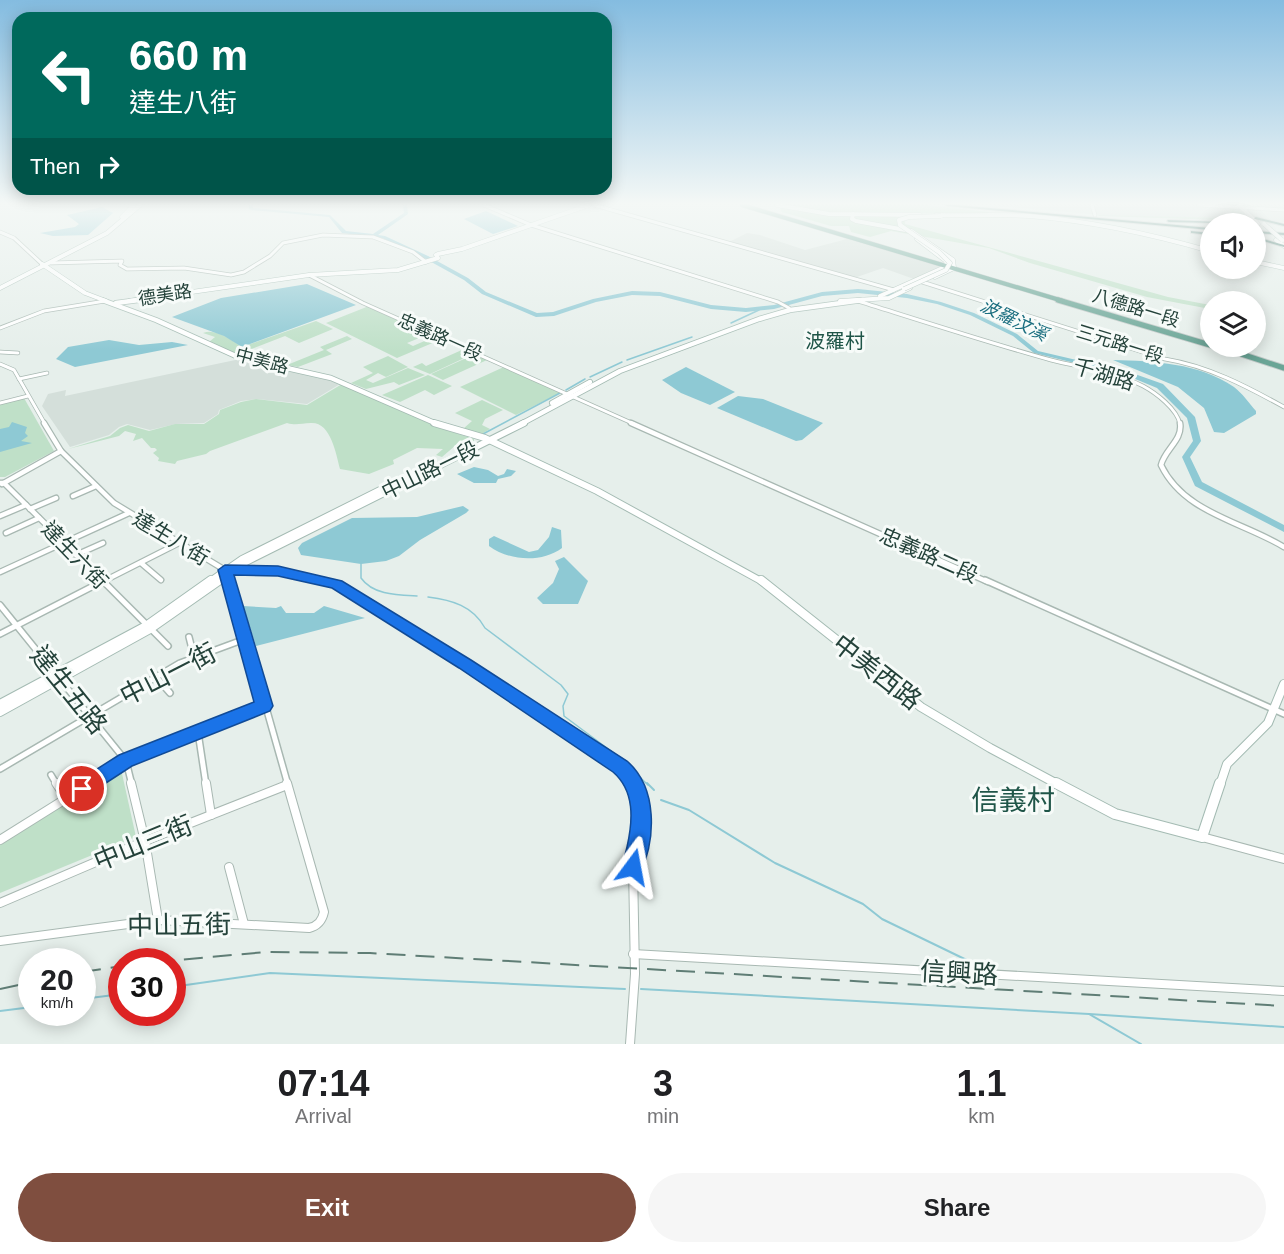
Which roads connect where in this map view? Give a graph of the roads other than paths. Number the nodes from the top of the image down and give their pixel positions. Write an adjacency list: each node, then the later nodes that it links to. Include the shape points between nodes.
1 (31, 254): 18 (street)
2 (64, 254): 18 (street)
3 (68, 254): 15 (street)
4 (272, 254): 15 (street, via 231,275 184,268 127,269 120,265 122,261)
5 (416, 254): 14 (street)
6 (439, 254): 14 (street, 德美路)
7 (623, 254): 30 (street)
8 (765, 254): 25 (street)
9 (911, 254): 16 (main road, 八德路一段)
10 (913, 254): 16 (main road, 八德路一段)
11 (935, 254): 16 (street)
12 (941, 254): 26 (street, bridge, via 950,263 946,270)
13 (945, 254): 19 (street, via 954,260)
14 (427, 261): 21 (street, 德美路, via 386,272)
15 (51, 263): 18 (street)
16 (947, 264): 19 (main road, 八德路一段); 22 (street)
17 (1266, 264): 20 (street)
18 (43, 265): 24 (street); 28 (street, 中美路, via 85,293)
19 (954, 267): 23 (street); 32 (main road, 八德路一段)
20 (1284, 268)
21 (309, 275): 29 (street, 德美路); 41 (street, 忠義路一段)
22 (917, 280): 23 (street, 三元路一段); 25 (street)
23 (922, 282): 26 (street); 44 (street, 三元路一段, via 1165,359 1190,363)
24 (0, 287)
25 (895, 291): 26 (street); 30 (street, 中山路一段)
26 (902, 291): 27 (street, 中山路一段, via 889,298)
27 (856, 300): 41 (street, 中山路一段, via 821,303 759,319 620,371); 59 (street, 千湖路, via 1052,360 1109,372 1143,386 1159,396 1179,418 1177,440 1161,465 1174,488 1214,516 1254,530)
28 (105, 301): 29 (street, 中美路); 31 (street, via 45,311)
29 (115, 303): 45 (street, 中美路, via 238,357 330,378 447,429)
30 (787, 307): 41 (street, 中山路一段, via 629,363)
31 (0, 328)
32 (1200, 340)
33 (0, 352): 34 (street)
34 (18, 353)
35 (1252, 357): 38 (main road)
36 (1256, 357): 38 (main road)
37 (0, 364): 40 (street, 達生八街, via 14,370)
38 (1284, 367)
39 (47, 373): 40 (street)
40 (19, 379): 42 (street, 達生八街)
41 (571, 395): 45 (street, 中山路一段); 80 (street, 忠義路二段)
42 (28, 396): 43 (street); 46 (street, 達生八街)
43 (0, 403)
44 (1284, 406)
45 (487, 440): 62 (street, 中山路一段); 91 (street, 中美西路, via 597,491 758,578 921,707 999,753 1115,814)
46 (61, 451): 47 (street); 48 (street, 達生八街)
47 (1, 484): 51 (street, 達生六街)
48 (96, 486): 49 (street); 52 (street, 達生八街)
49 (73, 496)
50 (56, 498): 51 (street)
51 (28, 507): 53 (street); 54 (street, 達生六街)
52 (129, 513): 56 (street); 58 (street, 達生八街)
53 (0, 516)
54 (39, 518): 55 (street); 56 (street, 達生六街)
55 (6, 534)
56 (64, 543): 60 (street, 達生六街); 63 (street)
57 (103, 543): 60 (street)
58 (179, 543): 61 (street); 62 (street, 達生八街)
59 (1284, 547)
60 (76, 555): 65 (street, 達生六街)
61 (141, 563): 64 (street); 65 (street)
62 (229, 571): 68 (street, 中山路一段); 71 (street, 達生八街); 101 (street, via 278,571 336,584 582,740 632,777 641,802 642,820 633,867)
63 (0, 572)
64 (161, 580)
65 (102, 583): 67 (street); 68 (street, 達生六街)
66 (0, 605): 67 (street, 達生五路)
67 (18, 626): 69 (street); 74 (street, 達生五路)
68 (148, 627): 72 (street, 達生六街); 74 (street, 中山路一段)
69 (0, 634)
70 (189, 637): 73 (street)
71 (245, 639): 73 (street, 中山一街); 79 (street, 達生八街)
72 (168, 646)
73 (194, 657): 75 (street, 中山一街)
74 (57, 677): 78 (street, 中山路一段); 81 (street, 中山路一段); 83 (street, 達生五路)
75 (156, 677): 77 (street); 83 (street, 中山一街)
76 (1284, 684): 80 (street)
77 (170, 693)
78 (0, 704)
79 (264, 706): 84 (street); 88 (street, 達生八街)
80 (1273, 710): 82 (street, 忠義路二段); 91 (street, via 1268,723 1227,764)
81 (0, 712)
82 (1284, 714)
83 (90, 717): 85 (street, 達生五路); 86 (street, 中山一街)
84 (198, 732): 85 (street); 90 (street)
85 (126, 761): 89 (street); 93 (street, 達生五路)
86 (0, 769)
87 (51, 775): 89 (street)
88 (287, 785): 90 (street, 中山三街); 98 (street, 達生八街, via 324,912)
89 (66, 798): 92 (street)
90 (211, 815): 93 (street, 中山三街)
91 (1202, 837): 94 (street, 中美西路)
92 (0, 840)
93 (145, 841): 96 (street, 中山三街); 97 (street, 達生五路)
94 (1284, 859)
95 (229, 867): 99 (street)
96 (0, 903)
97 (158, 920): 99 (street, 中山五街); 100 (street, 中山五街)
98 (321, 922): 99 (street, 中山五街, via 309,928)
99 (244, 924)
100 (0, 941)
101 (633, 954): 102 (street, 信興路); 103 (street)
102 (1284, 991)
103 (630, 1044)

